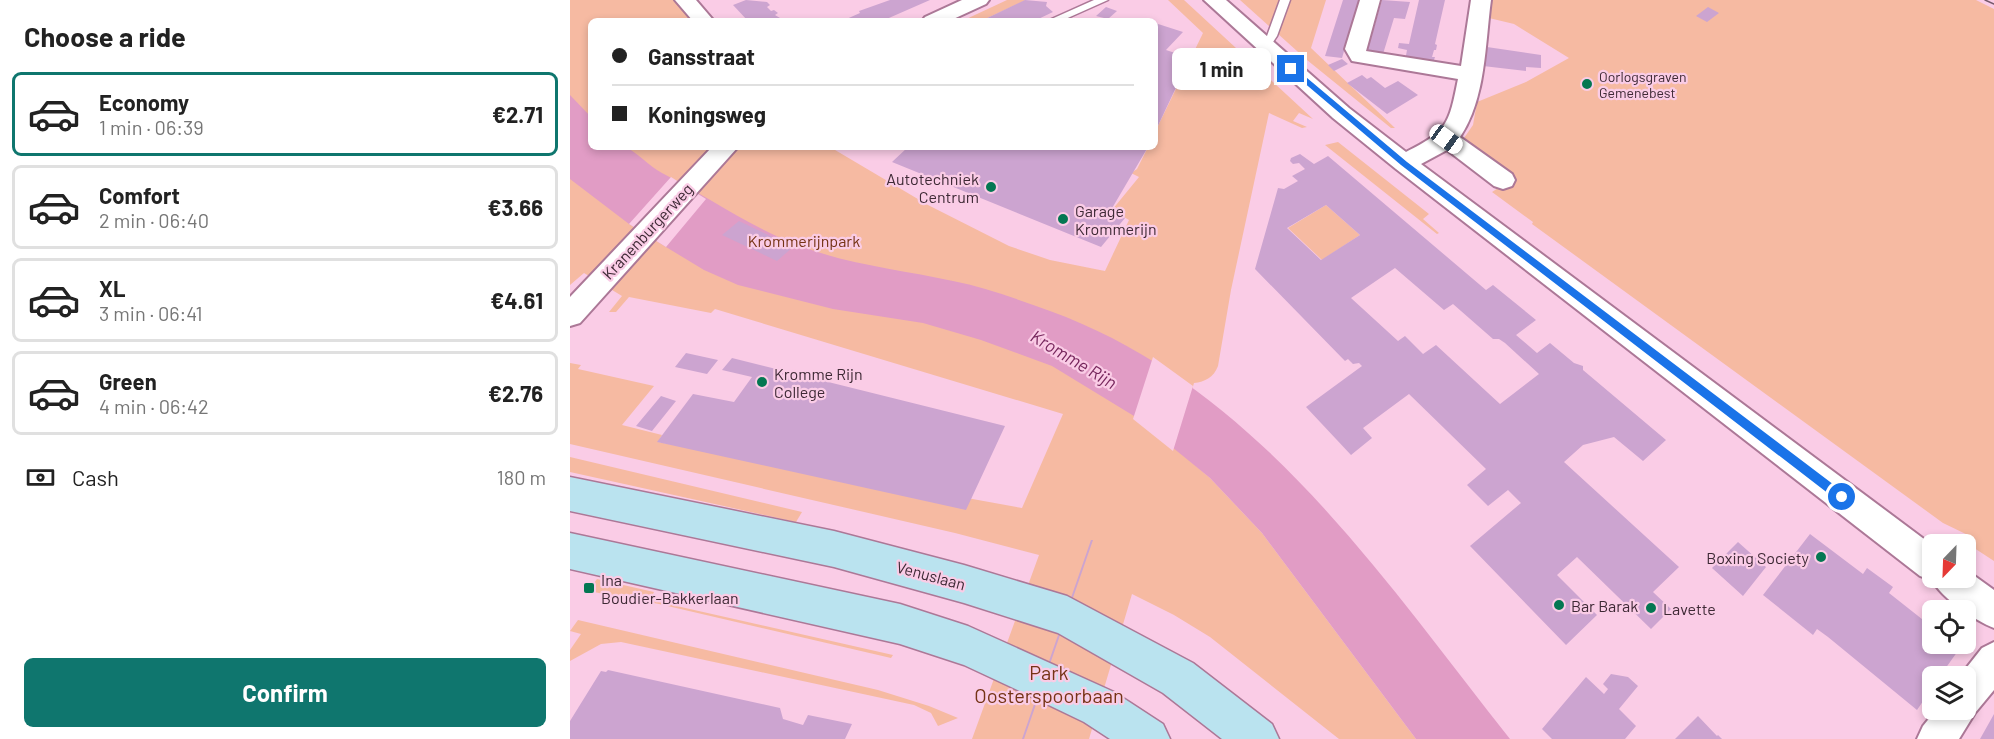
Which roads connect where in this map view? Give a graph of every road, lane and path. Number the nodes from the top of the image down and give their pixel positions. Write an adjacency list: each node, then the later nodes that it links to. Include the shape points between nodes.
1 (685, 0): 8 (street)
2 (1103, 0): 10 (lane)
3 (1214, 0): 11 (street)
4 (1285, 0): 11 (lane)
5 (1371, 0): 12 (street, via 1355,50 1359,56)
6 (1481, 0): 12 (street)
7 (965, 2): 9 (street)
8 (701, 18)
9 (937, 18)
10 (1059, 18)
11 (1265, 46): 15 (street)
12 (1470, 74): 13 (street, via 1460,117)
13 (1446, 139): 15 (street); 16 (street)
14 (723, 150): 17 (street, Kranenburgerweg)
15 (1404, 164): 20 (street)
16 (1503, 180)
17 (570, 315)
18 (570, 494): 27 (main road, Venuslaan, via 834,549 1067,616 1178,678)
19 (570, 551): 26 (main road, via 900,624 968,646 1099,707)
20 (1922, 557)
21 (1963, 588): 22 (street)
22 (1994, 611)
23 (1994, 660): 24 (street)
24 (1976, 684)
25 (1950, 720): 28 (street)
26 (1148, 739)
27 (1257, 739)
28 (1936, 739)

